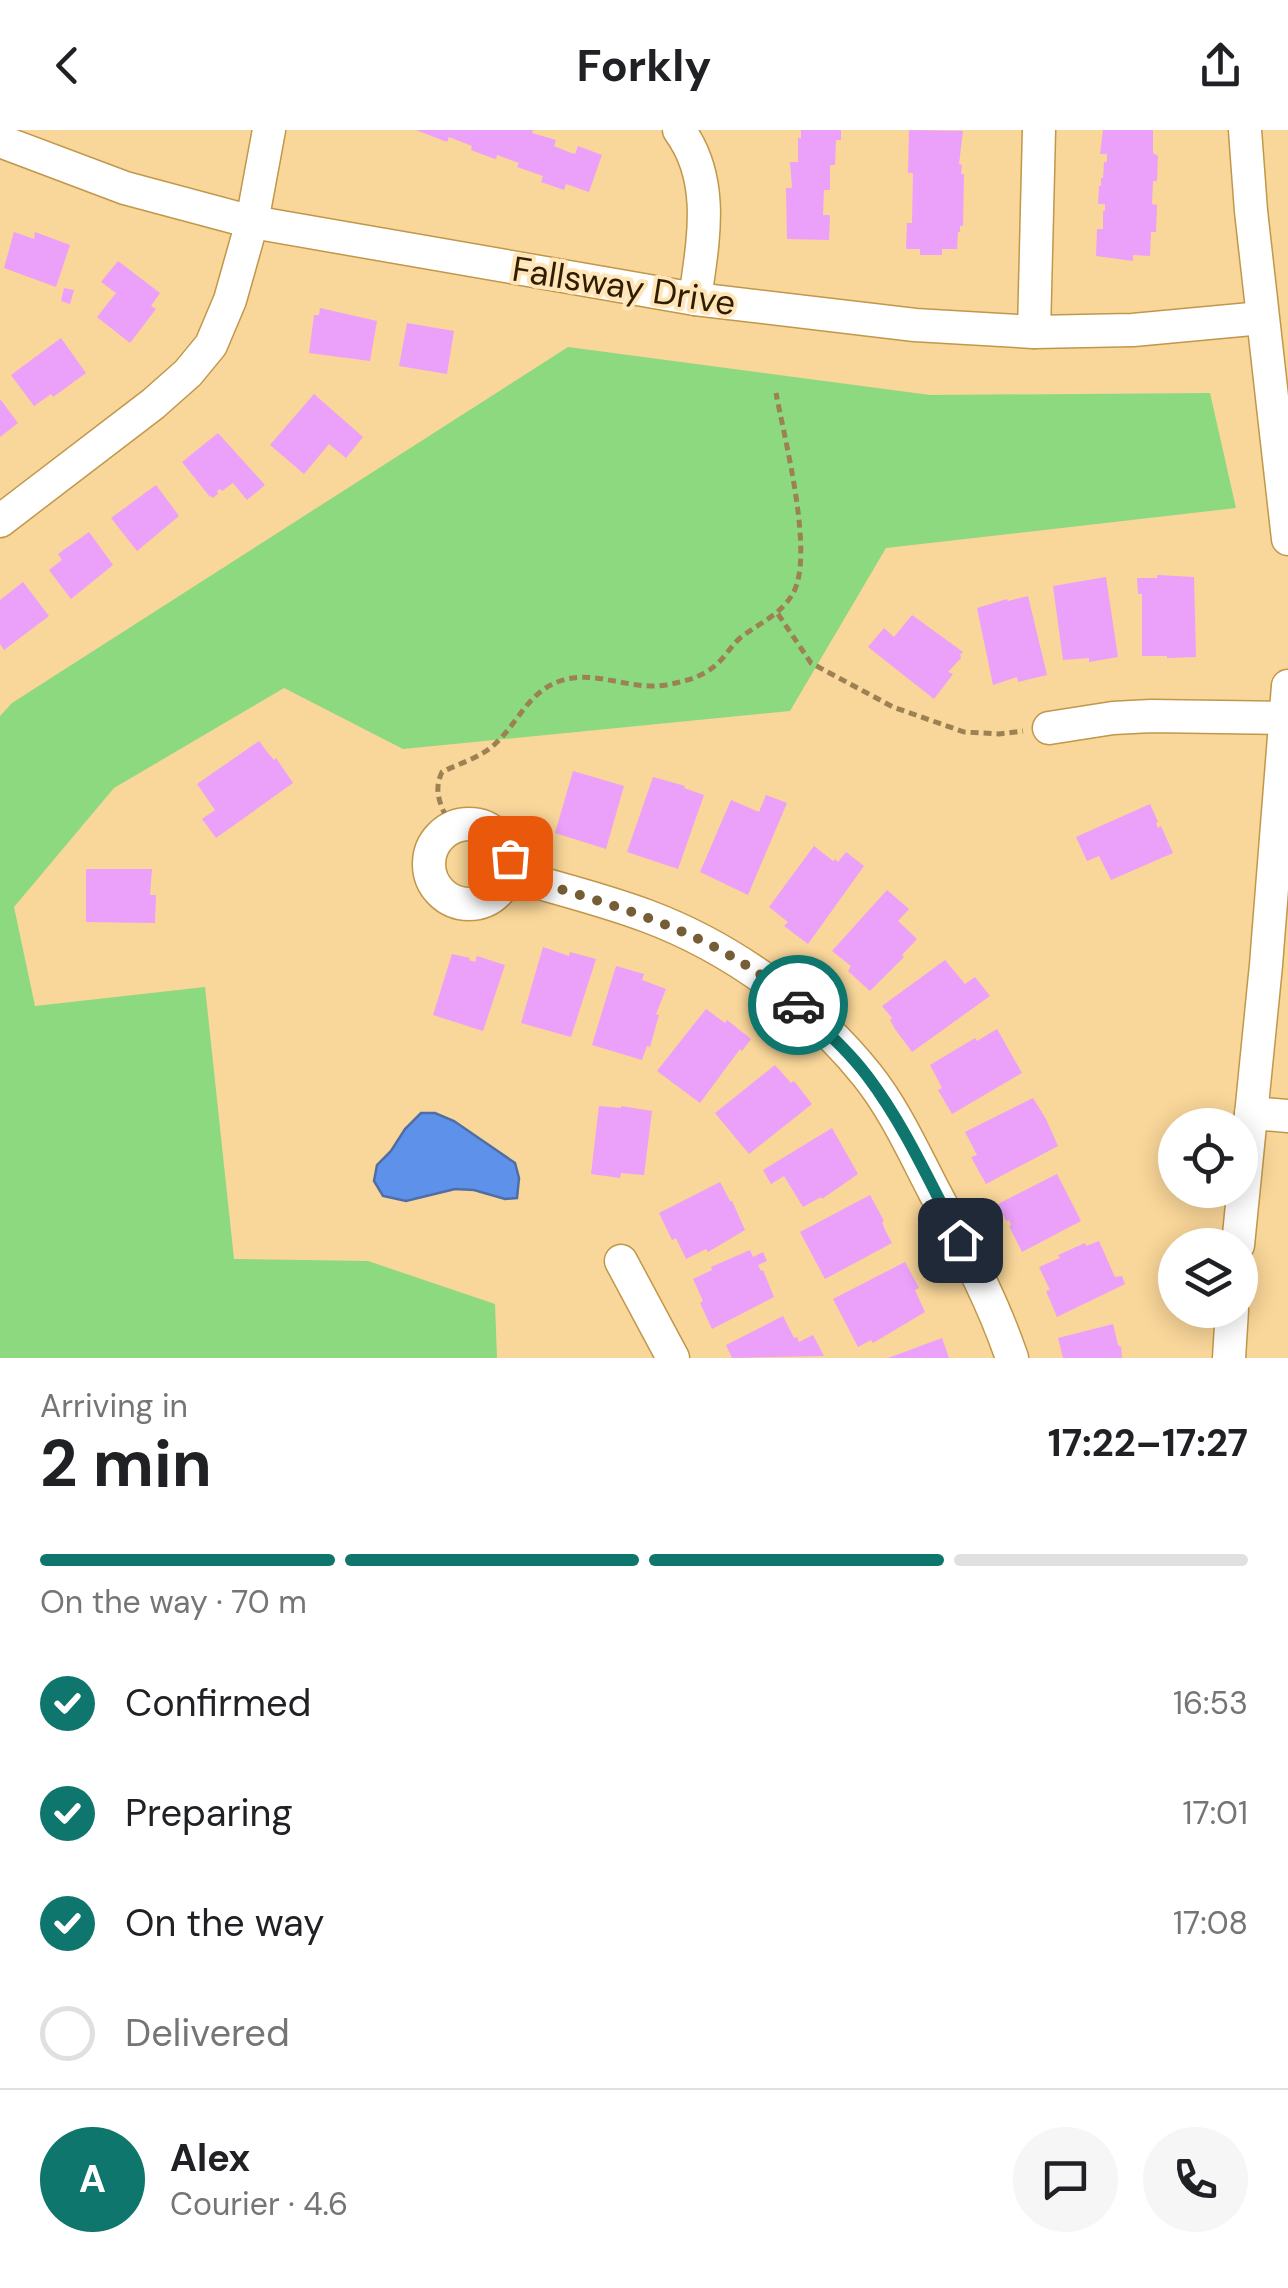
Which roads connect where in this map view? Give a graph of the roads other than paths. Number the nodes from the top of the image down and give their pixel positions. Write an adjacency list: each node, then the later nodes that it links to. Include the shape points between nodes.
1 (269, 130): 6 (street)
2 (679, 130): 7 (street, via 702,180 705,226)
3 (1039, 130): 9 (street)
4 (1244, 130): 8 (street)
5 (0, 141): 6 (street, Fallsway Drive, via 125,188)
6 (252, 222): 7 (street, Fallsway Drive); 10 (street, via 211,345 188,373)
7 (695, 299): 9 (street, Fallsway Drive, via 915,326)
8 (1262, 318): 9 (street, Fallsway Drive); 11 (street)
9 (1034, 332)
10 (0, 521)
11 (1288, 540)
12 (1287, 702): 13 (street); 15 (street)
13 (1049, 728)
14 (509, 874): 14 (street, via 510,858 492,830 452,828 432,850 432,879 456,902 490,898); 21 (street, via 648,916 689,936 747,966 834,1039 894,1116 998,1314)
15 (1252, 1108)
16 (1258, 1114): 17 (street)
17 (1288, 1116)
18 (622, 1261): 20 (street)
19 (1231, 1328): 22 (street)
20 (673, 1358)
21 (1012, 1358)
22 (1229, 1358)

